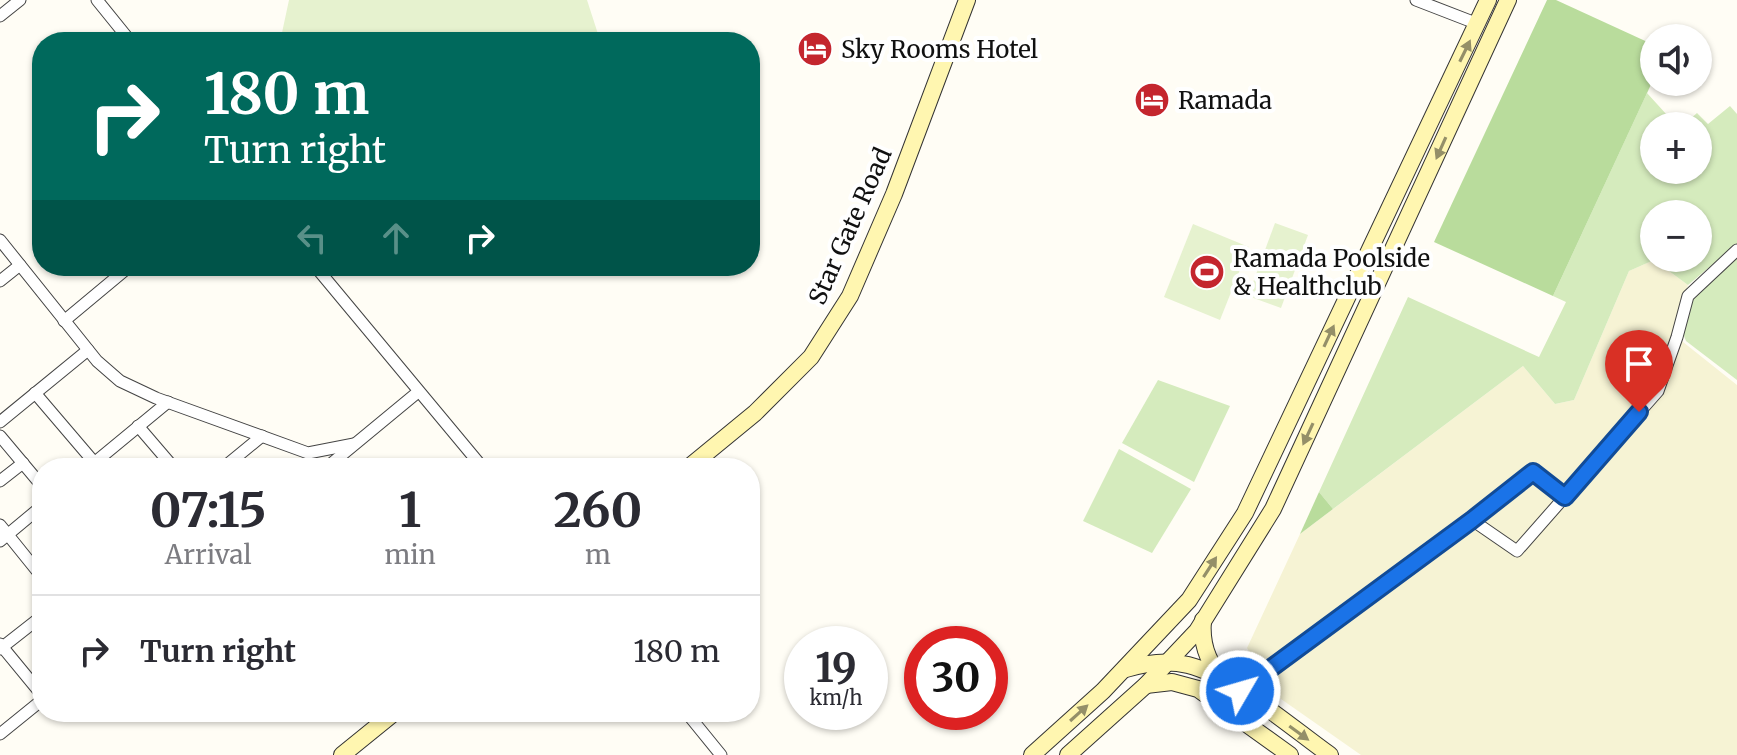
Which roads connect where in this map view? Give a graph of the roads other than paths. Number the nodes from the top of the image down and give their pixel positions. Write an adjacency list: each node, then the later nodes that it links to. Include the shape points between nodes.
1 (20, 0): 7 (street)
2 (97, 0): 9 (street)
3 (967, 0): 36 (main road, Star Gate Road, via 850,296 811,357)
4 (1416, 0): 8 (street)
5 (1488, 0): 8 (main road)
6 (1508, 0): 11 (main road)
7 (0, 16)
8 (1478, 24): 10 (main road, one-way to 8)
9 (123, 32)
10 (1442, 99): 11 (main road); 13 (main road)
11 (1459, 108): 15 (main road, one-way to 15)
12 (0, 240): 16 (street)
13 (1372, 245): 15 (main road); 45 (main road, one-way to 13, via 1245,513)
14 (1737, 250): 40 (street, via 1688,296 1658,391)
15 (1391, 254): 46 (main road, one-way to 46, via 1273,509)
16 (20, 265): 19 (street); 20 (street)
17 (118, 276): 20 (street)
18 (323, 276): 22 (street)
19 (0, 281)
20 (64, 321): 21 (street)
21 (88, 350): 23 (street); 24 (street, via 120,381)
22 (418, 392): 29 (street); 35 (street)
23 (35, 393): 25 (street); 30 (street)
24 (168, 402): 26 (street); 28 (street)
25 (0, 422)
26 (138, 426): 31 (street); 32 (street)
27 (0, 436): 37 (street)
28 (262, 436): 29 (street, via 308,453); 33 (street)
29 (354, 444): 34 (street)
30 (88, 458)
31 (103, 458)
32 (165, 458)
33 (235, 458)
34 (338, 458)
35 (474, 458)
36 (700, 458)
37 (23, 463): 38 (street); 39 (street)
38 (32, 474)
39 (0, 481)
40 (1565, 497): 42 (street, via 1533,472); 42 (street, via 1517,551)
41 (32, 513): 43 (street)
42 (1472, 520): 57 (street)
43 (3, 534): 44 (street)
44 (32, 566)
45 (1189, 600): 48 (main road); 52 (main road)
46 (1204, 619): 48 (main road); 53 (main road, via 1207,657)
47 (32, 624): 49 (street)
48 (1185, 642): 50 (main road); 51 (main road)
49 (1, 647): 55 (street)
50 (1167, 662): 51 (main road); 52 (main road); 54 (main road)
51 (1189, 665): 53 (main road); 56 (main road)
52 (1124, 669): 64 (main road, one-way to 52)
53 (1222, 679): 57 (main road)
54 (1146, 685): 56 (main road, via 1172,682); 65 (main road)
55 (32, 686)
56 (1198, 689): 66 (main road)
57 (1240, 691): 67 (main road, one-way to 67)
58 (32, 707): 61 (street)
59 (383, 722): 62 (main road)
60 (694, 722): 63 (street)
61 (0, 734)
62 (342, 755)
63 (721, 755)
64 (1032, 755)
65 (1068, 755)
66 (1290, 755)
67 (1330, 755)

